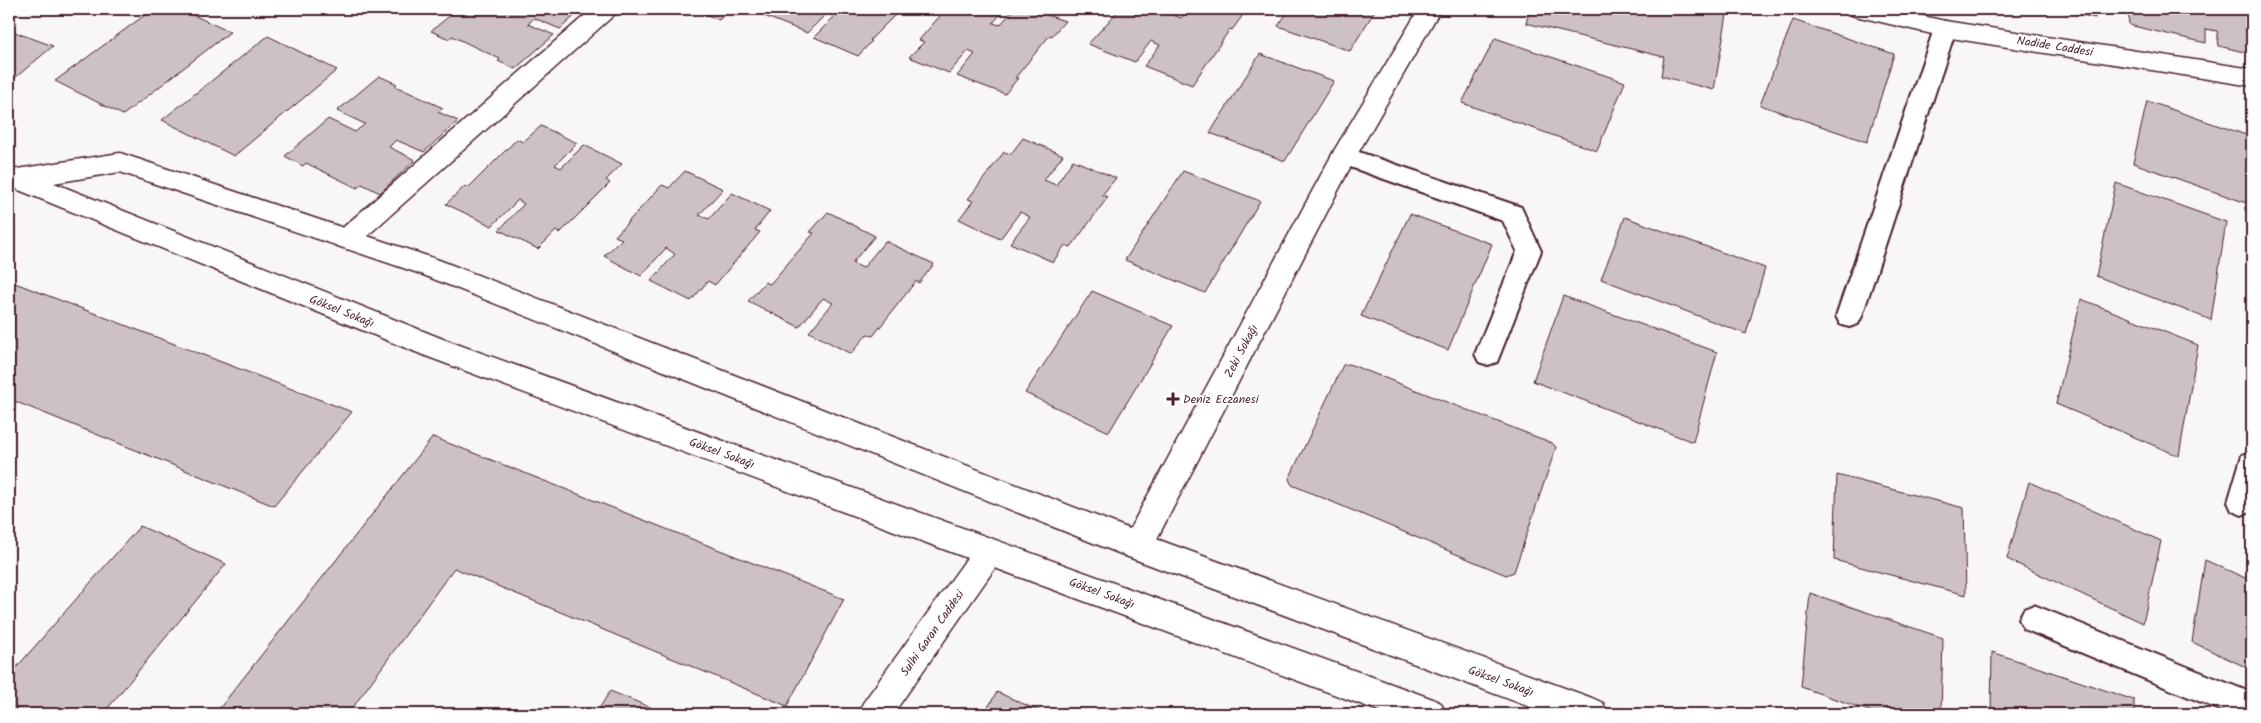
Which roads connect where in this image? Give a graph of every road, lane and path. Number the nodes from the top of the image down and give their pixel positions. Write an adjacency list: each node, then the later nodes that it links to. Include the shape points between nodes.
1 (606, 9): 8 (street)
2 (1430, 9): 6 (street, Zeki Sokağı)
3 (1859, 9): 4 (street, Nadide Caddesi)
4 (1945, 29): 5 (street, Nadide Caddesi); 9 (lane)
5 (2252, 78)
6 (1344, 156): 10 (lane, via 1512,214 1529,251); 13 (street, Zeki Sokağı)
7 (13, 178): 8 (street, Göksel Sokağı, via 120,162); 14 (street, Göksel Sokağı, via 433,347)
8 (347, 239): 13 (street, Göksel Sokağı, via 448,274)
9 (1850, 316)
10 (1488, 354)
11 (2252, 464): 12 (lane)
12 (2242, 502)
13 (1137, 546): 19 (street, Göksel Sokağı)
14 (990, 551): 17 (street, Sulhi Garan Caddesi); 18 (street, Göksel Sokağı)
15 (2034, 619): 16 (lane)
16 (2252, 708)
17 (874, 714)
18 (1430, 714)
19 (1592, 714)

